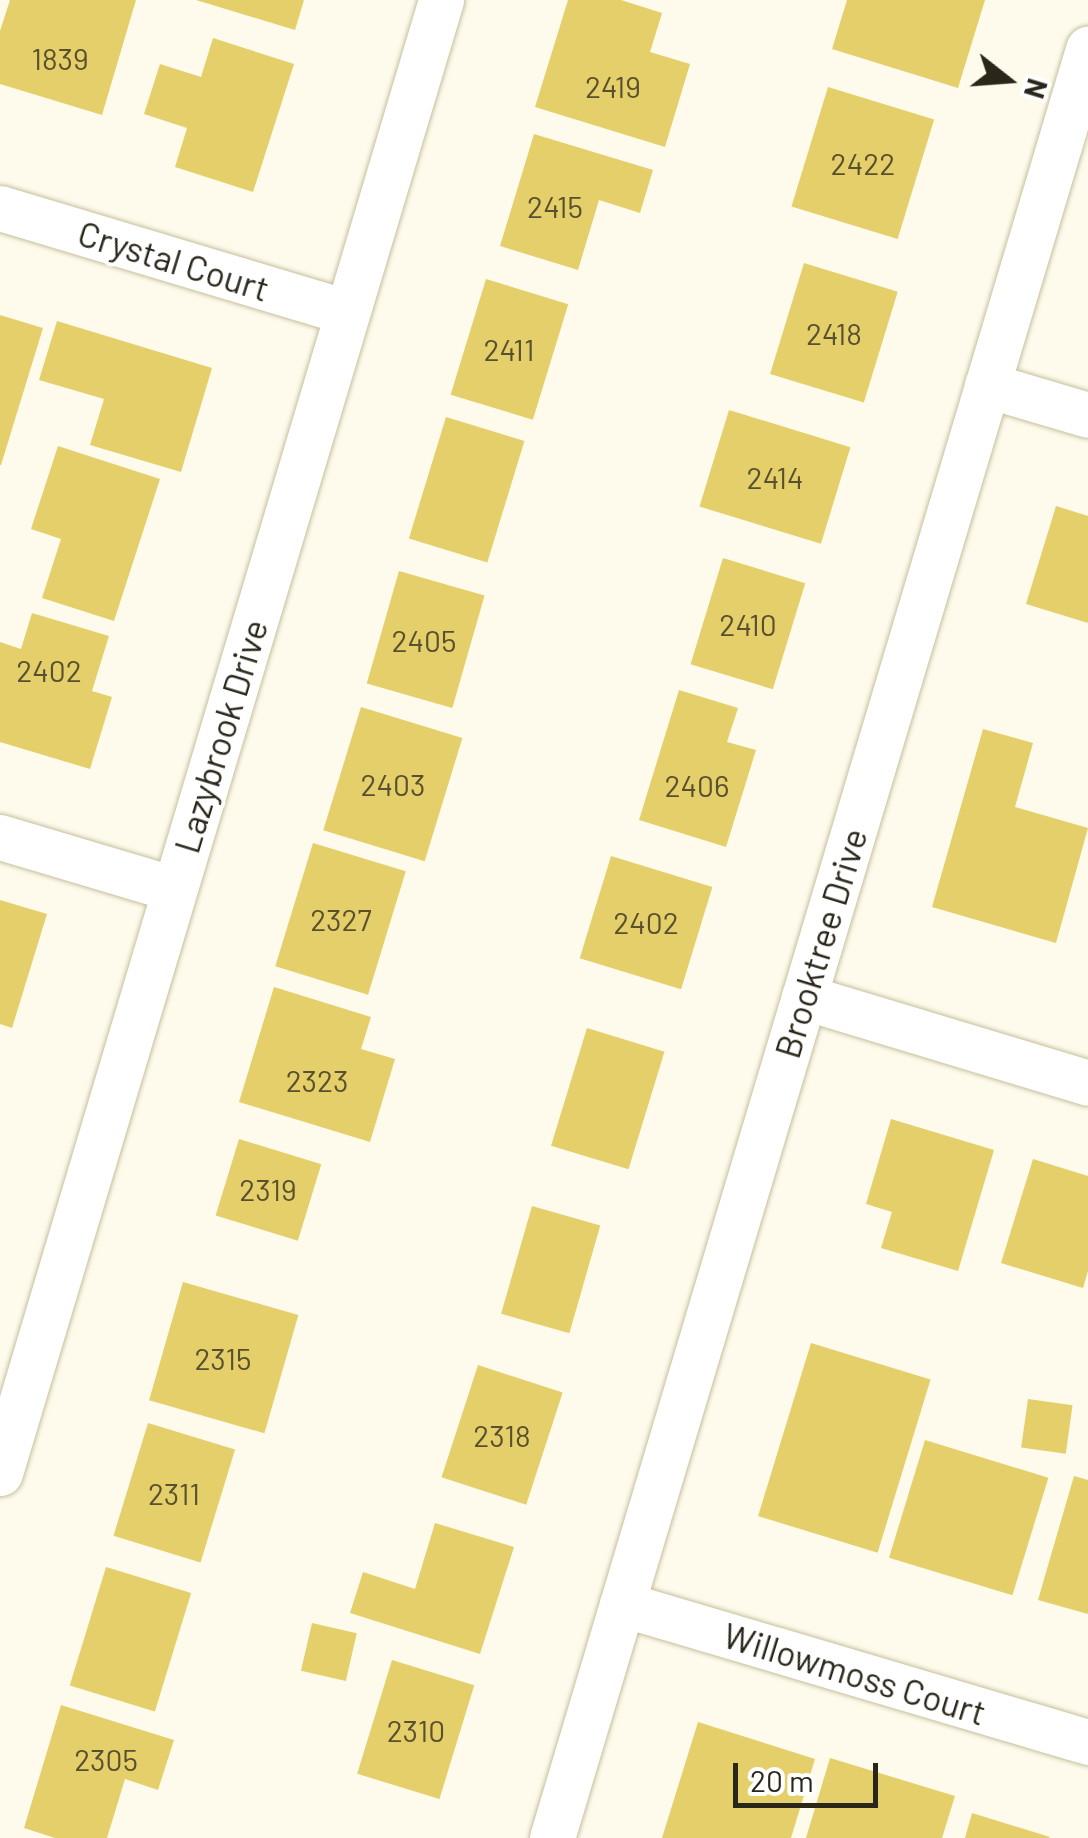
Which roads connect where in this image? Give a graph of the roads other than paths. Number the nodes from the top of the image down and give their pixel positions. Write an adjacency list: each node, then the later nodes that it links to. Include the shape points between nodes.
1 (441, 0): 4 (street, Lazybrook Drive)
2 (1088, 48): 5 (street, Brooktree Drive)
3 (0, 208): 4 (street, Crystal Court)
4 (347, 312): 8 (street, Lazybrook Drive)
5 (988, 385): 6 (street); 9 (street, Brooktree Drive)
6 (1088, 416)
7 (0, 837): 8 (street)
8 (174, 889): 11 (street, Lazybrook Drive)
9 (804, 997): 10 (street); 12 (street, Brooktree Drive)
10 (1088, 1083)
11 (1, 1466)
12 (622, 1604): 13 (street, Willowmoss Court); 14 (street, Brooktree Drive)
13 (1088, 1742)
14 (552, 1838)

